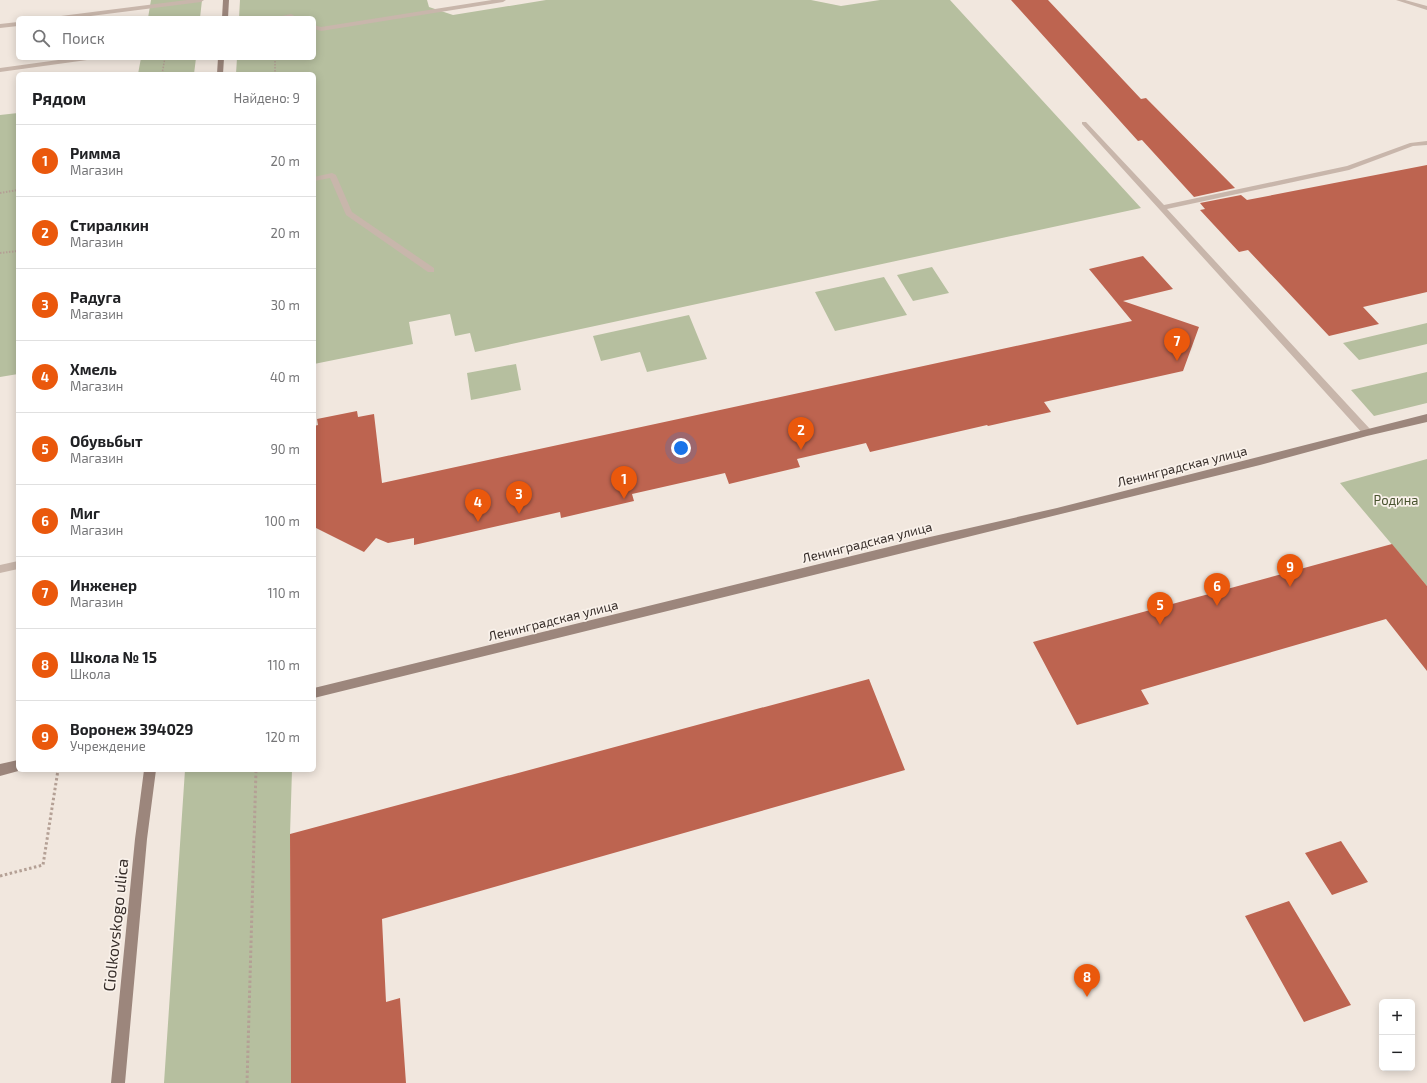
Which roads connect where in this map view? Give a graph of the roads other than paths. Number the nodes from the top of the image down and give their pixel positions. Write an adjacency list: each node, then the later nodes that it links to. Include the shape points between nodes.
1 (201, 0): 6 (lane)
2 (226, 0): 7 (main road)
3 (503, 0): 10 (lane, via 321,30)
4 (1400, 0): 5 (lane)
5 (1427, 8)
6 (77, 16)
7 (225, 16)
8 (16, 24): 9 (lane)
9 (0, 26)
10 (316, 27)
11 (72, 60): 13 (lane)
12 (221, 60): 14 (main road)
13 (0, 70)
14 (220, 72)
15 (1084, 123): 18 (lane)
16 (1427, 143): 18 (lane, via 1412,144 1349,168)
17 (316, 178): 19 (lane, via 332,175 349,213)
18 (1162, 208): 21 (lane)
19 (431, 270)
20 (1427, 418): 21 (main road, Ленинградская улица)
21 (1367, 432): 24 (main road, Ленинградская улица, via 1260,462)
22 (16, 565): 23 (lane)
23 (0, 569)
24 (316, 693)
25 (16, 766): 26 (main road)
26 (0, 770)
27 (150, 772): 28 (main road, Ciolkovskogo ulica)
28 (118, 1083)

